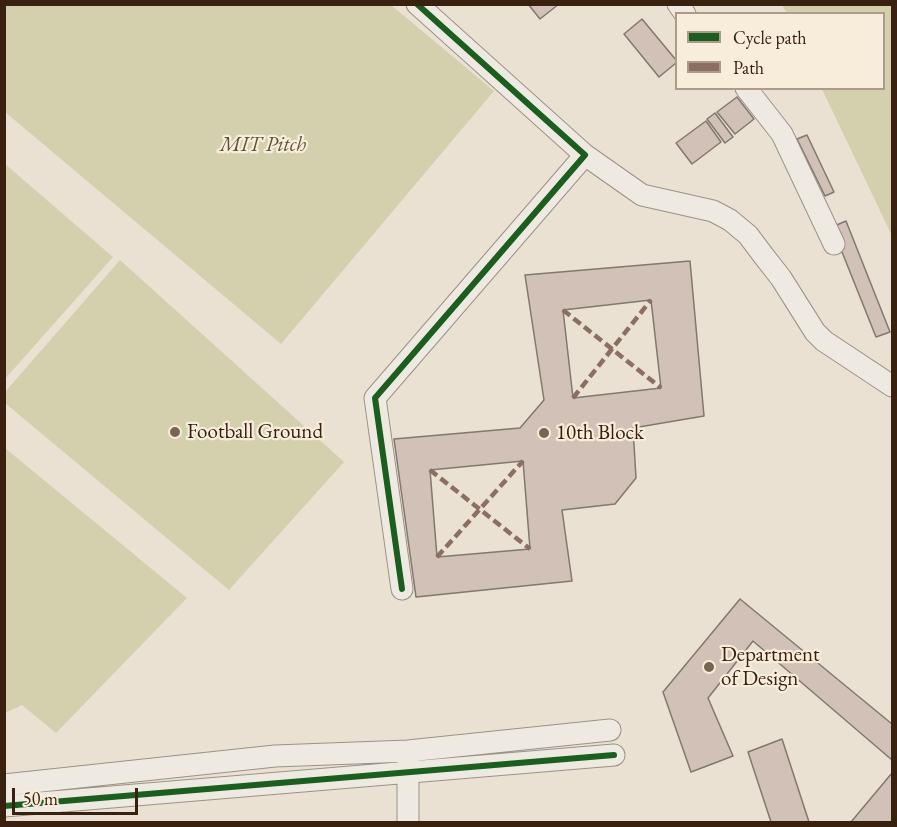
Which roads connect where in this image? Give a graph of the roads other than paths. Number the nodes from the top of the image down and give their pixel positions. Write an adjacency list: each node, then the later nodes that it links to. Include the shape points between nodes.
1 (417, 4): 3 (street)
2 (748, 90): 4 (street, via 782,134)
3 (585, 155): 5 (street, via 642,195 713,211 730,220 748,235 781,278 815,332); 6 (street, via 375,398)
4 (834, 244)
5 (892, 386)
6 (402, 589)
7 (610, 730): 8 (street)
8 (408, 751): 10 (street); 11 (street, via 275,756)
9 (614, 755): 10 (street)
10 (408, 773): 12 (street); 13 (street)
11 (4, 785)
12 (4, 806)
13 (408, 822)

